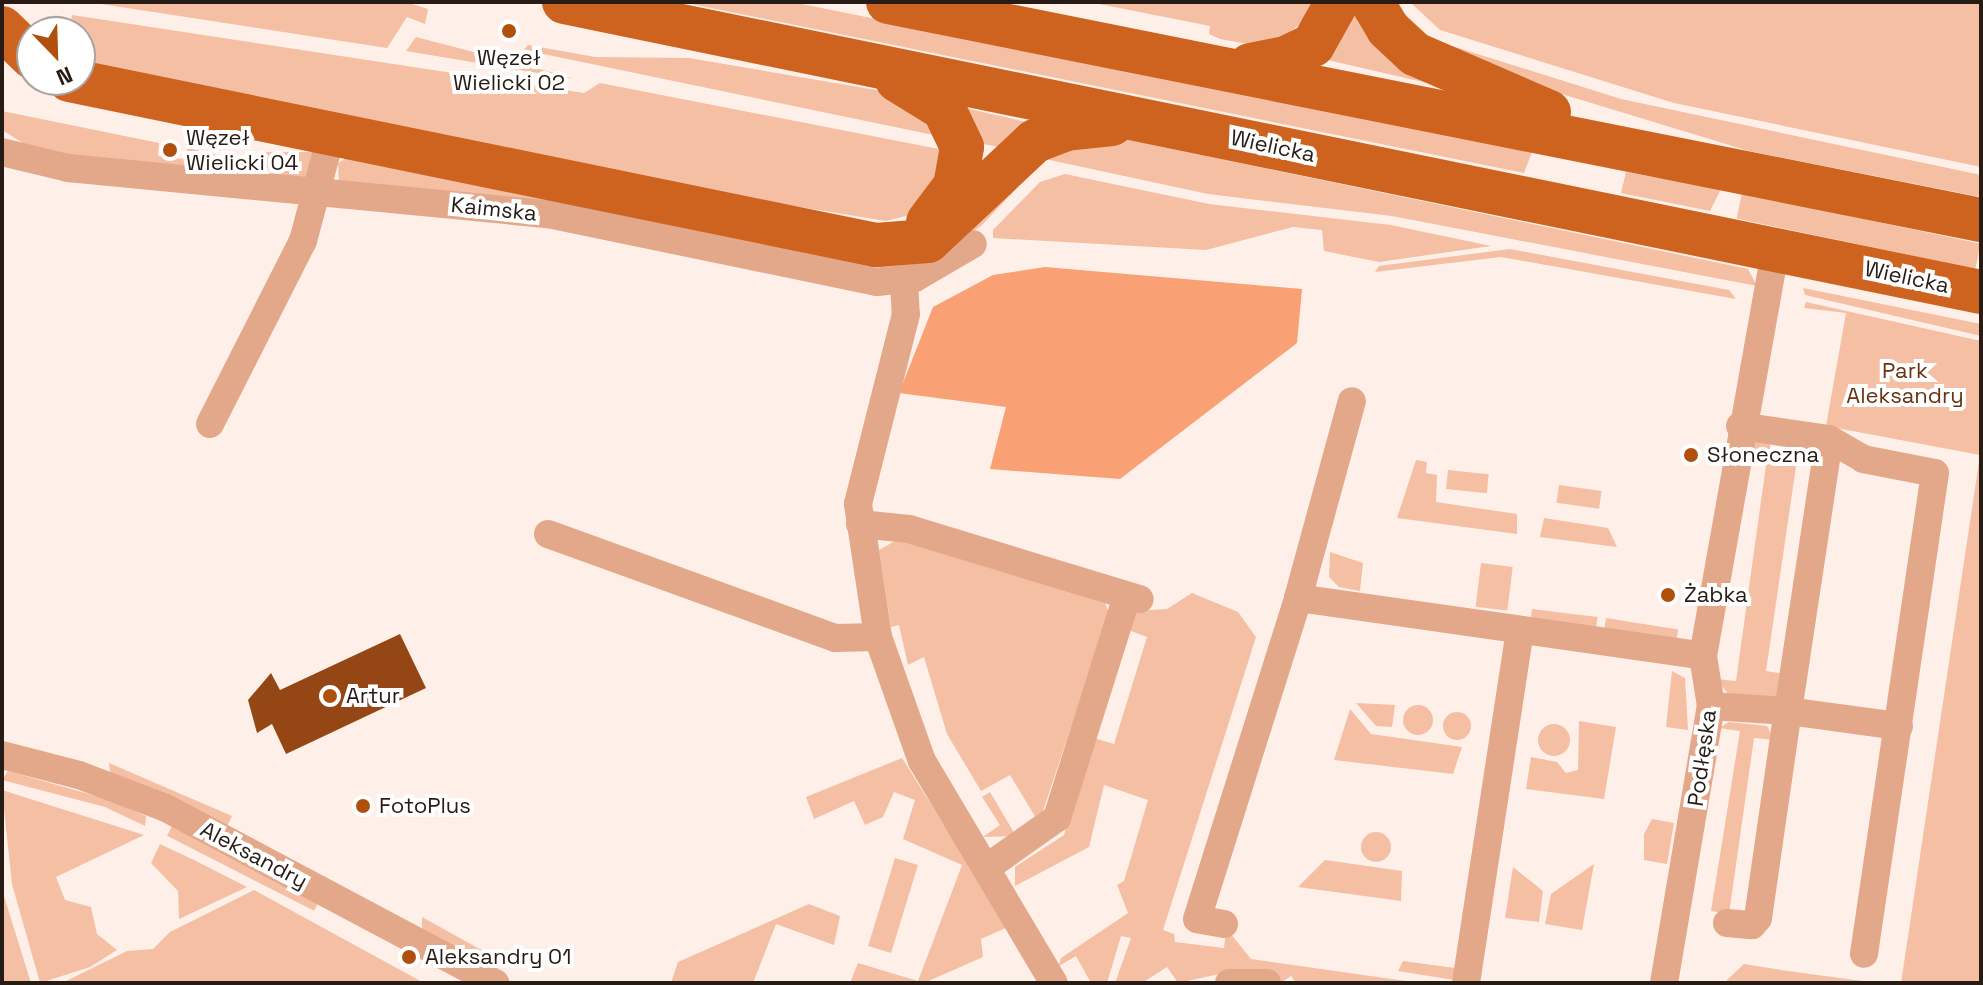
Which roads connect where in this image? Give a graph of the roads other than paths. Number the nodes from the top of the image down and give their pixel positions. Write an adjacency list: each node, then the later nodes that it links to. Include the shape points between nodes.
1 (564, 2): 5 (main road, Wielicka)
2 (888, 2): 6 (main road)
3 (1337, 2): 6 (main road, via 1322,36 1297,54)
4 (1372, 2): 10 (main road, via 1415,54)
5 (844, 61): 8 (main road, Wielicka); 16 (main road, via 934,99 954,122 962,147 959,174 946,200 913,235)
6 (1222, 64): 10 (main road)
7 (96, 86): 9 (main road)
8 (1159, 121): 15 (main road, Wielicka); 16 (main road, via 1087,125 1044,137 938,234)
9 (331, 136): 12 (street); 16 (main road)
10 (1636, 149): 13 (main road)
11 (2, 152): 12 (street, Kaimska, via 68,168)
12 (320, 194): 16 (street, Kaimska, via 548,214 877,282); 19 (street, via 280,293)
13 (1981, 220)
14 (973, 244): 16 (street, Kaimska, via 945,265)
15 (1775, 250): 17 (main road, Wielicka); 20 (street, Podłęska)
16 (896, 263): 22 (street, via 906,314 858,504)
17 (1981, 292)
18 (1352, 401): 24 (street)
19 (210, 424)
20 (1740, 426): 21 (street); 27 (street, Podłęska)
21 (1829, 439): 29 (street); 30 (street, via 1863,459 1935,473)
22 (860, 524): 26 (street); 32 (street, via 909,529 1134,597 1057,818)
23 (548, 534): 26 (street, via 835,638)
24 (1298, 598): 25 (street); 34 (street, via 1197,919)
25 (1520, 630): 27 (street); 40 (street)
26 (878, 637): 32 (street, via 908,734)
27 (1703, 656): 28 (street, Podłęska)
28 (1711, 706): 29 (street); 41 (street, Podłęska)
29 (1788, 711): 30 (street); 33 (street, via 1758,918 1752,925)
30 (1899, 726): 35 (street)
31 (2, 755): 36 (street, Aleksandry, via 166,808)
32 (989, 866): 37 (street)
33 (1727, 923)
34 (1224, 924)
35 (1864, 954)
36 (495, 983)
37 (1054, 983)
38 (1229, 983): 39 (street)
39 (1267, 983)
40 (1466, 983)
41 (1664, 983)

